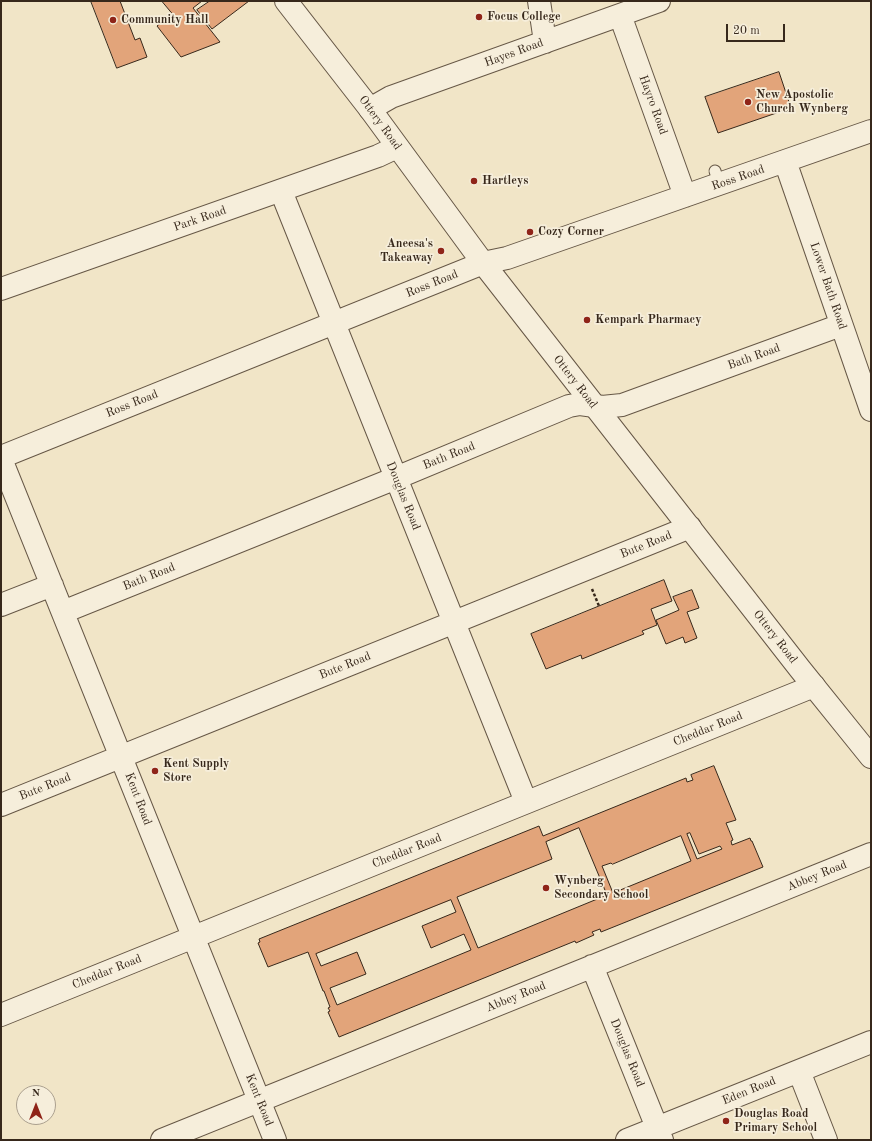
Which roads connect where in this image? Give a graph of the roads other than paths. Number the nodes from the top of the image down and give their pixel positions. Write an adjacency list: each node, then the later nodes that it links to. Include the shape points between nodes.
1 (286, 1): 6 (street, Ottery Road)
2 (538, 1): 5 (street)
3 (659, 1): 4 (street, Hayes Road)
4 (620, 15): 5 (street, Hayes Road); 11 (street, Hayro Road)
5 (545, 42): 6 (street, Hayes Road, via 391,97)
6 (370, 109): 8 (street, Ottery Road)
7 (871, 131): 9 (street, Ross Road, via 825,141)
8 (397, 147): 10 (street, Park Road); 12 (street, Ottery Road)
9 (785, 161): 11 (street, Ross Road, via 717,177); 15 (street, Lower Bath Road)
10 (281, 190): 13 (street, Park Road); 14 (street, Douglas Road)
11 (685, 196): 12 (street, Ross Road, via 507,258)
12 (483, 263): 14 (street, Ross Road); 16 (street, Ottery Road)
13 (1, 289)
14 (333, 324): 18 (street, Ross Road); 19 (street, Douglas Road)
15 (842, 325): 16 (street, Bath Road, via 622,405); 17 (street, Lower Bath Road)
16 (594, 405): 19 (street, Bath Road, via 569,406); 20 (street, Ottery Road)
17 (871, 410)
18 (1, 458): 21 (street, Kent Road)
19 (396, 478): 23 (street, Bath Road); 24 (street, Douglas Road)
20 (690, 527): 24 (street, Bute Road); 25 (street, Ottery Road)
21 (52, 586): 22 (street); 23 (street, Kent Road)
22 (1, 605)
23 (63, 612): 26 (street, Kent Road)
24 (454, 622): 26 (street, Bute Road); 28 (street, Douglas Road)
25 (814, 686): 27 (street, Ottery Road); 28 (street, Cheddar Road)
26 (122, 756): 29 (street, Bute Road); 31 (street, Kent Road)
27 (871, 757)
28 (526, 802): 31 (street, Cheddar Road)
29 (1, 805)
30 (871, 854): 32 (street, Abbey Road)
31 (193, 938): 33 (street, Cheddar Road); 36 (street, Kent Road)
32 (592, 966): 36 (street, Abbey Road); 37 (street, Douglas Road)
33 (1, 1015)
34 (871, 1042): 35 (street, Eden Road)
35 (799, 1071): 37 (street, Eden Road); 41 (street)
36 (259, 1101): 38 (street, Abbey Road); 39 (street, Kent Road)
37 (659, 1134): 40 (street, Eden Road)
38 (162, 1140)
39 (275, 1140)
40 (627, 1140)
41 (826, 1140)

